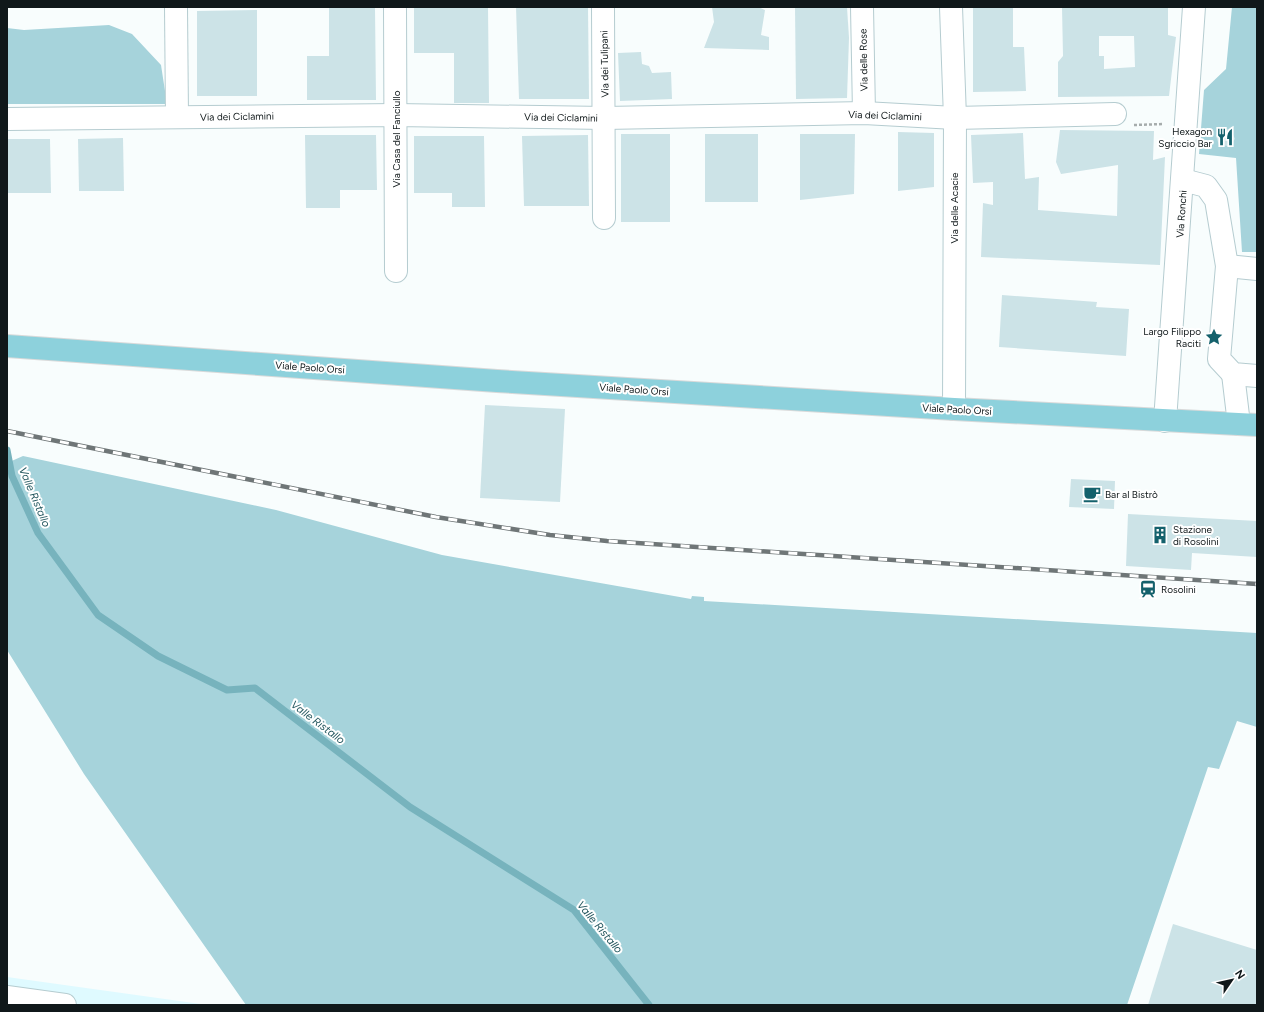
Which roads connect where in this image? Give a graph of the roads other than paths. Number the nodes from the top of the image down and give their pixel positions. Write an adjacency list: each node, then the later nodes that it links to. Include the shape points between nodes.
1 (176, 7): 10 (street)
2 (395, 7): 9 (street, Via Casa del Fanciullo)
3 (603, 7): 12 (street, Via dei Tulipani)
4 (862, 7): 7 (street, Via delle Rose)
5 (951, 7): 13 (street, Via delle Acacie)
6 (1194, 7): 14 (street, Via Ronchi)
7 (864, 113): 12 (street, Via dei Ciclamini); 13 (street, Via dei Ciclamini)
8 (1115, 114): 13 (street, Via dei Ciclamini)
9 (396, 115): 10 (street, Via dei Ciclamini); 12 (street, Via dei Ciclamini); 18 (street, Via Casa del Fanciullo)
10 (177, 117): 11 (street, Via dei Ciclamini)
11 (7, 118)
12 (605, 118): 15 (street, Via dei Tulipani)
13 (955, 118): 22 (street, Via delle Acacie)
14 (1183, 180): 16 (street, via 1206,186 1216,200); 23 (street, Via Ronchi)
15 (604, 218)
16 (1227, 266): 17 (street); 20 (street, via 1219,359)
17 (1257, 269)
18 (396, 271)
19 (9, 346): 22 (main road, Viale Paolo Orsi, via 497,381)
20 (1233, 374): 21 (street); 24 (street)
21 (1257, 376)
22 (954, 409): 23 (main road, Viale Paolo Orsi)
23 (1166, 421): 24 (main road, Viale Paolo Orsi)
24 (1248, 424)
25 (7, 997): 26 (street)
26 (56, 1004)

